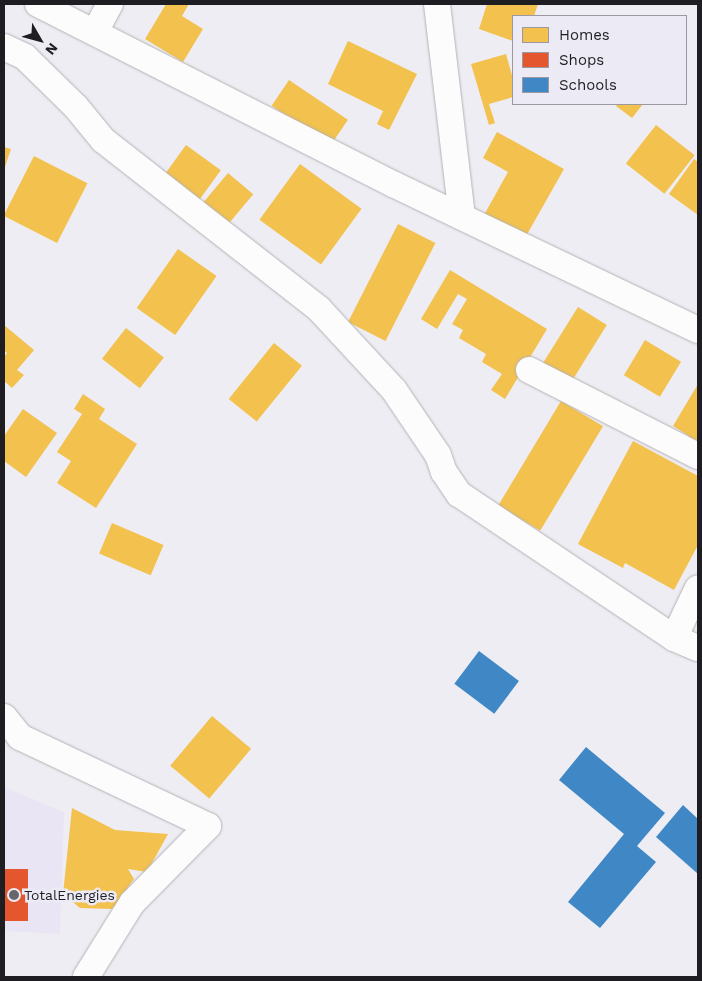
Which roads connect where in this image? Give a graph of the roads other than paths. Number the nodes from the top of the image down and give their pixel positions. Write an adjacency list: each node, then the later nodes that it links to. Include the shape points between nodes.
1 (38, 4): 4 (street)
2 (110, 4): 4 (street)
3 (437, 4): 6 (street)
4 (95, 32): 6 (street)
5 (4, 47): 11 (street, via 25,57 76,107 103,140 319,308 394,390 438,455 444,472 459,494)
6 (462, 217): 7 (street)
7 (698, 330)
8 (529, 370): 9 (street)
9 (698, 456)
10 (698, 588): 11 (street)
11 (674, 638): 12 (street)
12 (698, 648)
13 (4, 717): 14 (street, via 20,737 208,826 132,904)
14 (86, 977)

